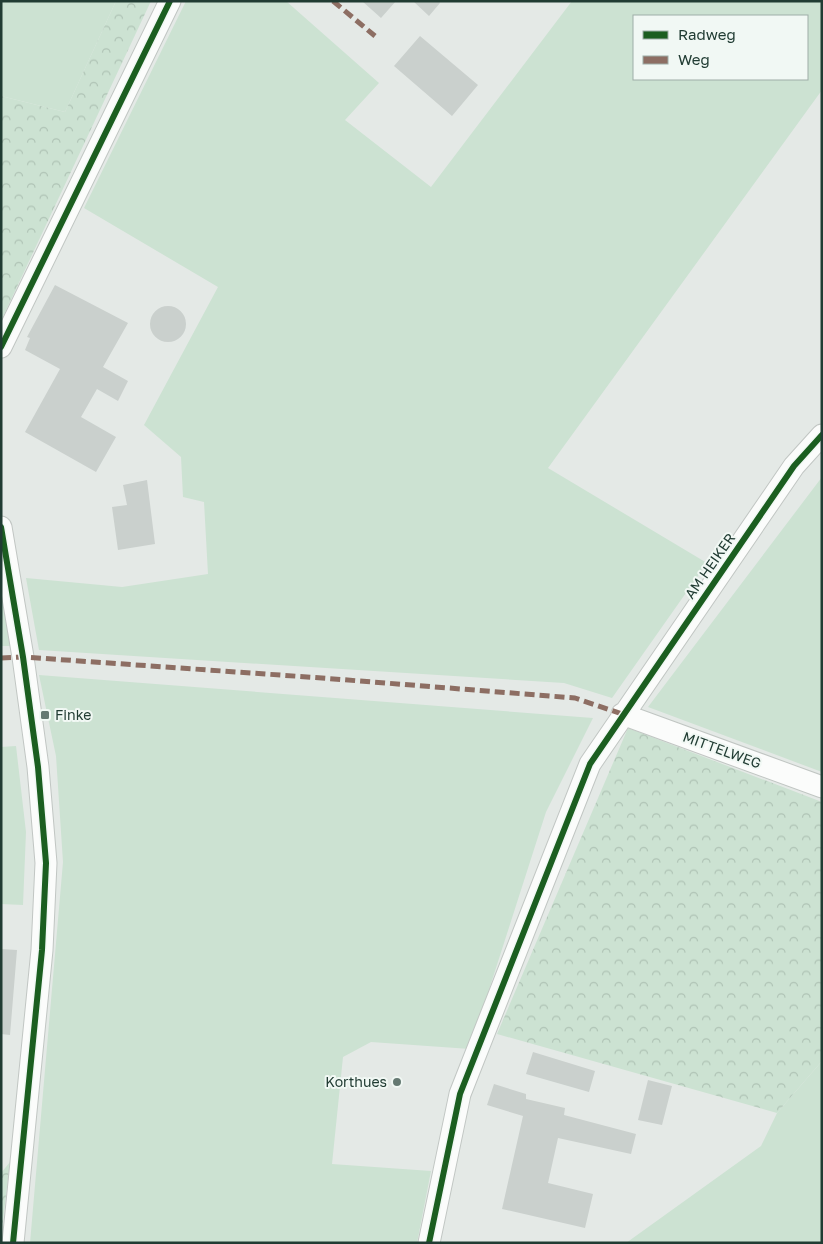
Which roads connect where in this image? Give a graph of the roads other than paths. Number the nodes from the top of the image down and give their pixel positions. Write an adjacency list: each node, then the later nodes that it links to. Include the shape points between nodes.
1 (170, 1): 2 (street)
2 (1, 348)
3 (822, 435): 5 (street, AM HEIKER, via 794,466)
4 (1, 527): 7 (street, via 24,657 46,863 42,950)
5 (622, 714): 6 (street, MITTELWEG); 8 (street, AM HEIKER, via 590,764 460,1094)
6 (822, 787)
7 (13, 1243)
8 (429, 1243)

